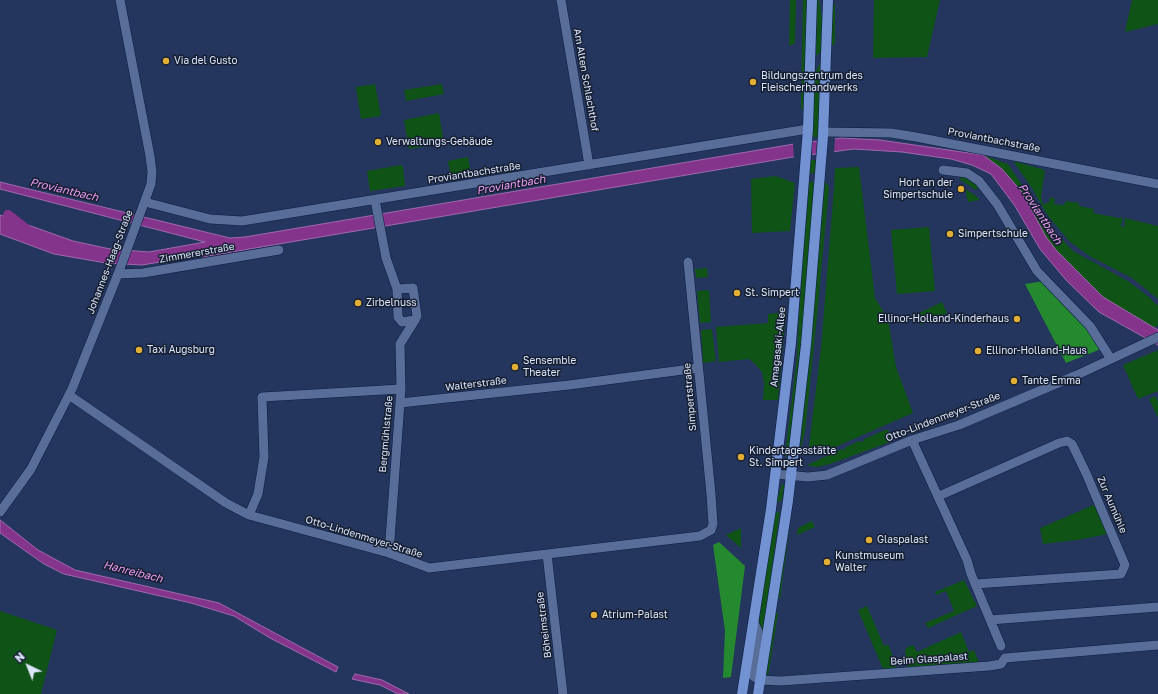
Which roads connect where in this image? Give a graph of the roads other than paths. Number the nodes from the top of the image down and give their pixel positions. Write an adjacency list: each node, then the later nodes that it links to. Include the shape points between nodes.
1 (120, 0): 11 (street, Johannes-Haag-Straße, via 150,156 151,178)
2 (561, 0): 7 (street, Am Alten Schlachthof)
3 (812, 0): 5 (main road, Amagasaki-Allee)
4 (828, 0): 6 (main road)
5 (807, 134): 7 (street, Proviantbachstraße); 24 (main road, Amagasaki-Allee, via 791,343)
6 (823, 134): 9 (street, Proviantbachstraße, via 877,133 916,136); 25 (main road, via 806,345)
7 (589, 165): 10 (street, Proviantbachstraße)
8 (942, 170): 18 (street, via 968,173 979,181 997,204 1037,271 1090,326)
9 (1158, 184)
10 (375, 200): 11 (street, Proviantbachstraße, via 230,221); 15 (street, via 386,258)
11 (145, 202): 14 (street, Johannes-Haag-Straße)
12 (279, 250): 14 (street, Zimmererstraße, via 143,273)
13 (688, 262): 19 (street, Simpertstraße)
14 (120, 270): 21 (street, Johannes-Haag-Straße)
15 (397, 289): 16 (street, via 398,317 402,322); 16 (street, via 413,288 417,316)
16 (414, 320): 20 (street, Bergmühlstraße, via 400,344)
17 (1158, 338): 18 (street, Otto-Lindenmeyer-Straße)
18 (1111, 359): 23 (street, Otto-Lindenmeyer-Straße, via 959,425)
19 (698, 368): 22 (street, Walterstraße); 29 (street, Simpertstraße, via 711,494)
20 (400, 389): 22 (street, Bergmühlstraße); 28 (street, via 262,397 264,457 258,494)
21 (69, 395): 27 (street, Johannes-Haag-Straße, via 31,469); 28 (street, Otto-Lindenmeyer-Straße, via 226,503)
22 (400, 403): 30 (street, Bergmühlstraße)
23 (912, 440): 25 (street, Otto-Lindenmeyer-Straße, via 828,475); 26 (street)
24 (775, 474): 25 (street, Otto-Lindenmeyer-Straße); 35 (main road, Amagasaki-Allee)
25 (792, 476): 38 (main road)
26 (939, 496): 32 (street, via 968,560); 32 (street, Zur Aumühle, via 1059,443 1072,444 1124,565 1121,574)
27 (0, 512)
28 (249, 515): 30 (street, Otto-Lindenmeyer-Straße)
29 (711, 530): 31 (street, Otto-Lindenmeyer-Straße, via 700,536)
30 (389, 553): 31 (street, Otto-Lindenmeyer-Straße, via 430,568)
31 (546, 554): 39 (street, Böheimstraße)
32 (975, 584): 34 (street)
33 (1158, 607): 34 (street)
34 (990, 620): 37 (street)
35 (754, 623): 38 (street, via 758,631 753,676); 40 (main road, Amagasaki-Allee)
36 (1158, 645): 38 (street, Beim Glaspalast, via 1005,658 1001,664 989,666 781,681)
37 (1001, 646)
38 (760, 680): 41 (main road)
39 (563, 694)
40 (742, 694)
41 (758, 694)

